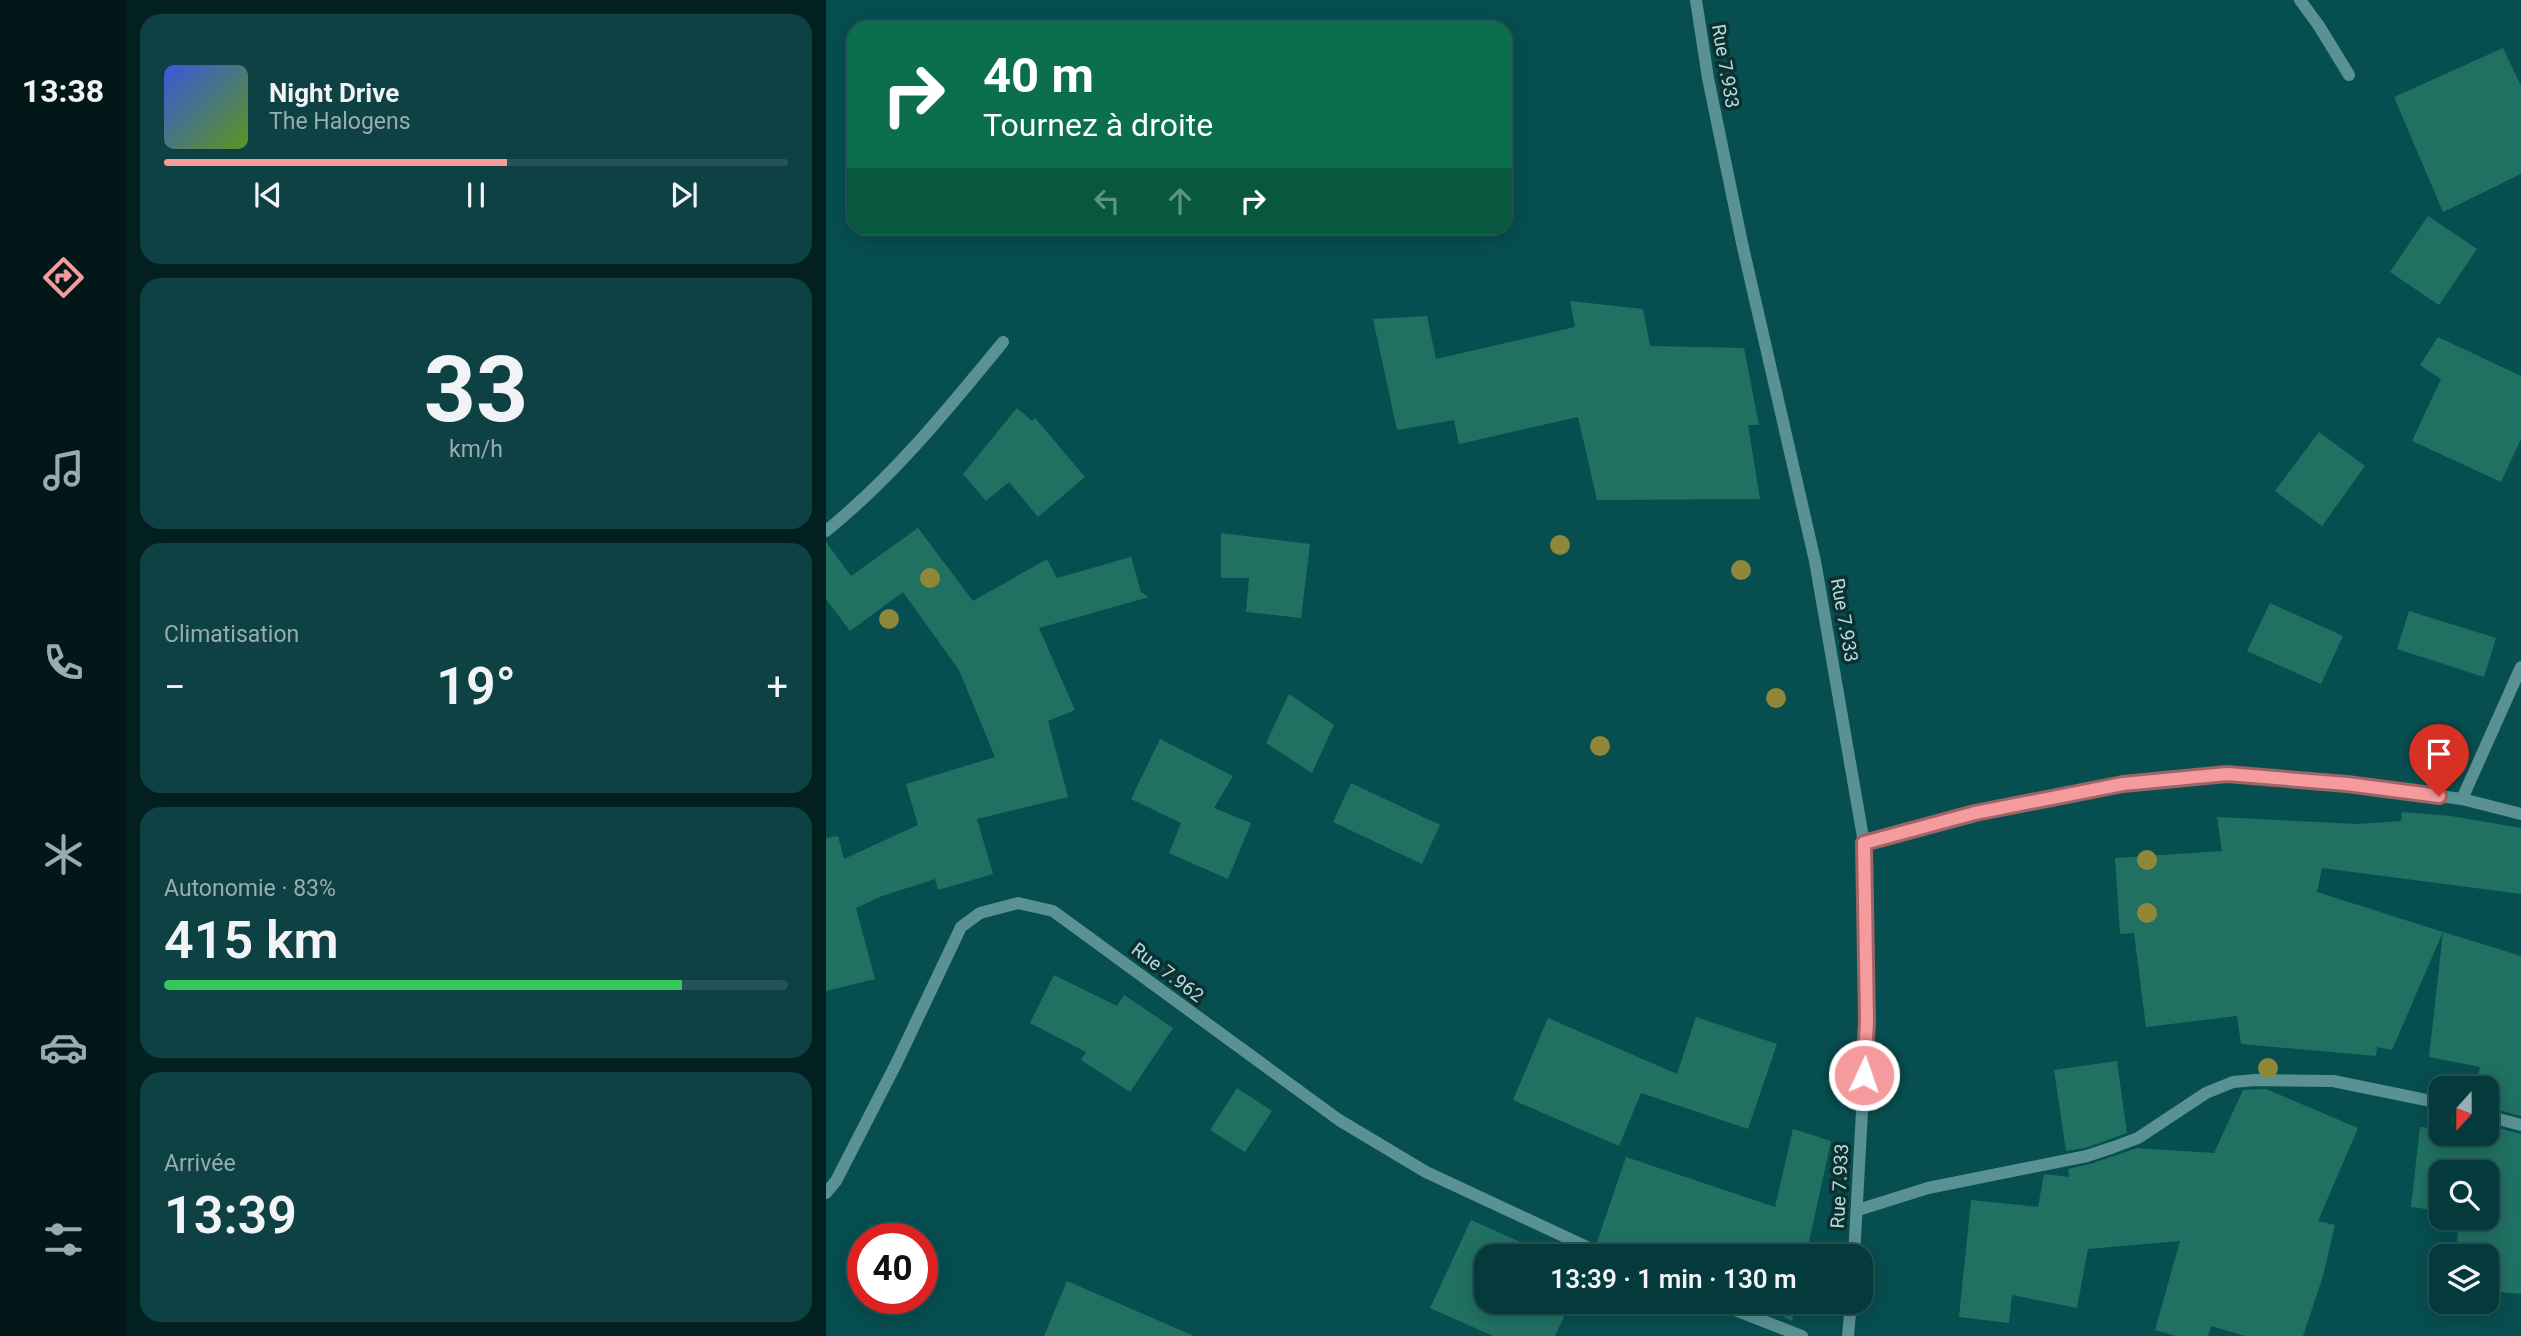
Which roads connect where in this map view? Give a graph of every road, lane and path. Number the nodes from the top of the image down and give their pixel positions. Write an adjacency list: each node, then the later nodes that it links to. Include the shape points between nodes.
1 (1696, 0): 9 (street, Rue 7.933, via 1742,243 1815,561)
2 (2300, 0): 3 (street)
3 (2350, 75)
4 (1003, 342): 5 (street, via 921,441)
5 (826, 531)
6 (2521, 667): 7 (street)
7 (2462, 799): 8 (street); 9 (street, via 2227,774 2123,784 1975,813)
8 (2521, 814)
9 (1864, 843): 14 (street, Rue 7.933, via 1867,1021)
10 (2429, 1101): 14 (street, via 2333,1081 2233,1083 2206,1093 2138,1138 2114,1147 1928,1188)
11 (2499, 1119): 12 (street)
12 (2521, 1125)
13 (826, 1193): 15 (street, Rue 7.962, via 896,1064 961,928 980,913 1018,903 1053,911 1339,1120 1426,1172)
14 (1858, 1210): 16 (street, Rue 7.933)
15 (1580, 1244)
16 (1855, 1244)
17 (1745, 1314): 19 (street)
18 (1850, 1314): 20 (street)
19 (1802, 1336)
20 (1848, 1336)

